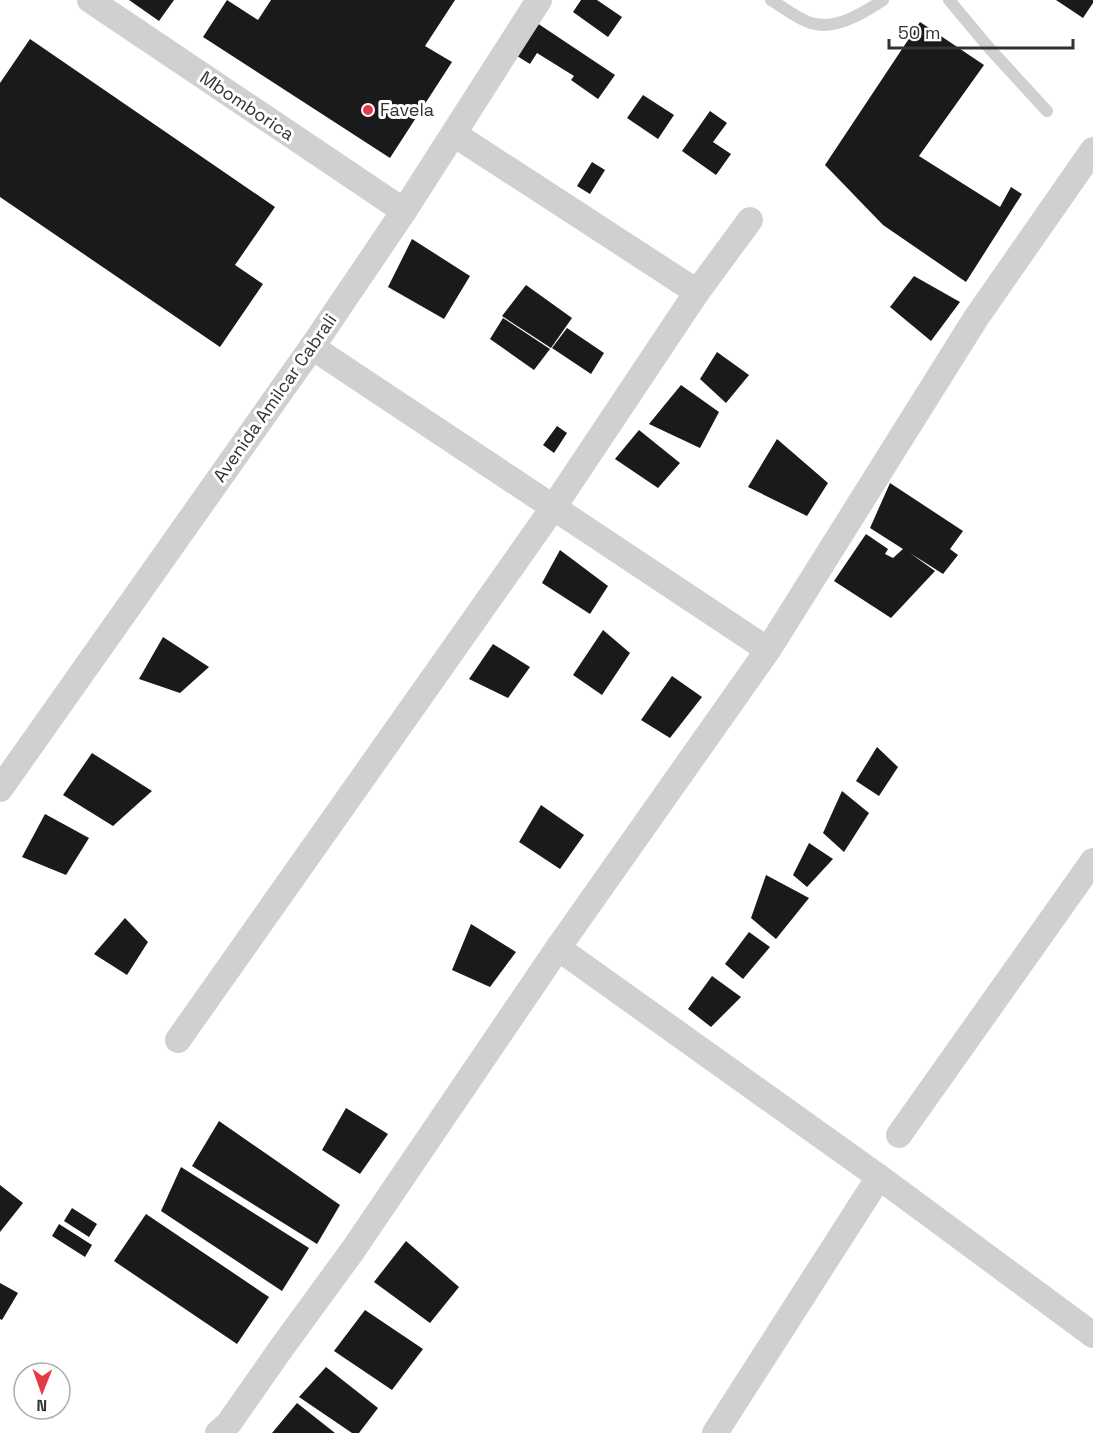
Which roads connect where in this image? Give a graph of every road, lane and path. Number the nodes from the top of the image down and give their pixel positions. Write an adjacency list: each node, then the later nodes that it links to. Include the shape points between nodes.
1 (90, 0): 9 (street, Mbomborica)
2 (539, 0): 7 (street, Avenida Amilcar Cabrali)
3 (771, 0): 4 (lane, via 808,22 822,25 839,23)
4 (883, 0)
5 (949, 0): 6 (lane)
6 (1047, 111)
7 (454, 134): 9 (street, Avenida Amilcar Cabrali); 11 (street)
8 (1093, 150): 14 (street, via 976,318)
9 (404, 211): 12 (street, Avenida Amilcar Cabrali)
10 (750, 220): 11 (street)
11 (698, 292): 13 (street)
12 (312, 347): 13 (street); 15 (street, Avenida Amilcar Cabrali)
13 (553, 508): 14 (street); 18 (street)
14 (768, 650): 17 (street)
15 (0, 789)
16 (1093, 861): 19 (street)
17 (558, 948): 20 (street); 22 (street, via 353,1250)
18 (178, 1040)
19 (899, 1135)
20 (879, 1177): 21 (street); 23 (street)
21 (1093, 1335)
22 (218, 1433)
23 (715, 1433)

